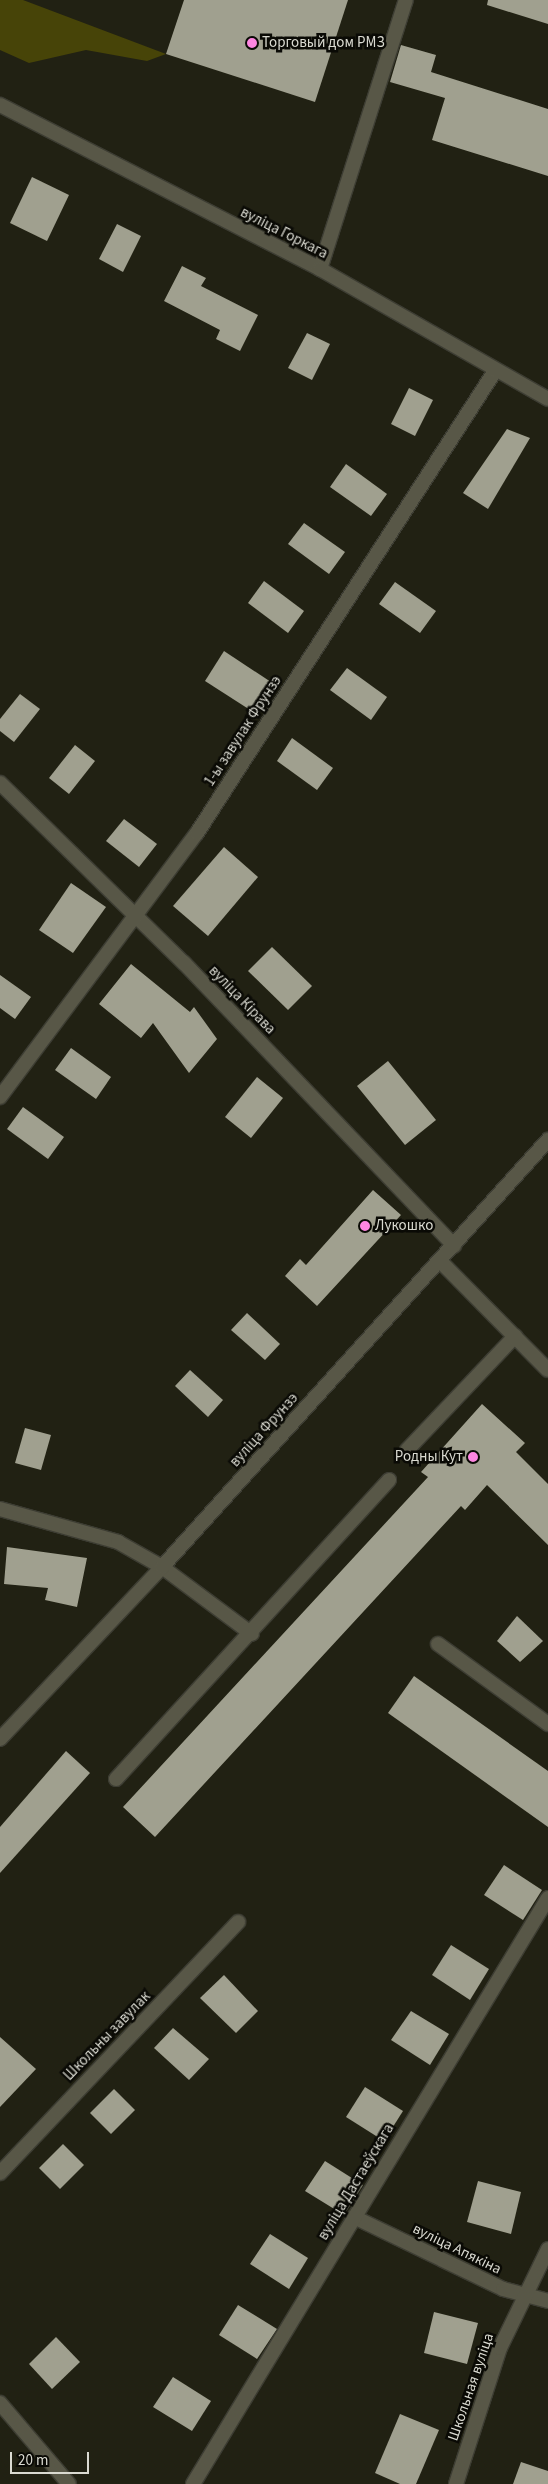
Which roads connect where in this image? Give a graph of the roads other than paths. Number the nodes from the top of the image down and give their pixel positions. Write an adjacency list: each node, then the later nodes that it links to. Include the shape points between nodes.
1 (406, 0): 3 (street)
2 (0, 105): 3 (street, вуліца Горкага)
3 (320, 269): 4 (street, вуліца Горкага)
4 (495, 371): 5 (street, вуліца Горкага); 7 (street, 1-ы завулак Фрунзэ, via 197,834)
5 (548, 399)
6 (0, 783): 7 (street, вуліца Кірава)
7 (135, 916): 8 (street, 1-ы завулак Фрунзэ); 10 (street, вуліца Кірава)
8 (0, 1097)
9 (548, 1140): 10 (street, вуліца Фрунзэ)
10 (454, 1246): 11 (street, вуліца Фрунзэ)
11 (440, 1261): 12 (street); 17 (street, вуліца Фрунзэ)
12 (515, 1336): 13 (street); 14 (street)
13 (548, 1370)
14 (407, 1450)
15 (389, 1480): 18 (street)
16 (0, 1508): 17 (street, via 118,1542)
17 (162, 1567): 18 (street); 21 (street, вуліца Фрунзэ)
18 (252, 1634): 22 (street)
19 (438, 1644): 20 (street)
20 (548, 1724)
21 (0, 1739)
22 (116, 1779)
23 (548, 1898): 26 (street, вуліца Дастаеўскага)
24 (238, 1922): 25 (street, Школьны завулак)
25 (0, 2173)
26 (354, 2217): 28 (street, вуліца Апякіна, via 503,2290); 32 (street, вуліца Дастаеўскага)
27 (548, 2249): 28 (street, Школьная вуліца)
28 (526, 2295): 29 (street, вуліца Апякіна); 33 (street, Школьная вуліца, via 500,2348)
29 (548, 2301)
30 (0, 2403): 31 (street)
31 (69, 2484)
32 (193, 2484)
33 (456, 2484)

